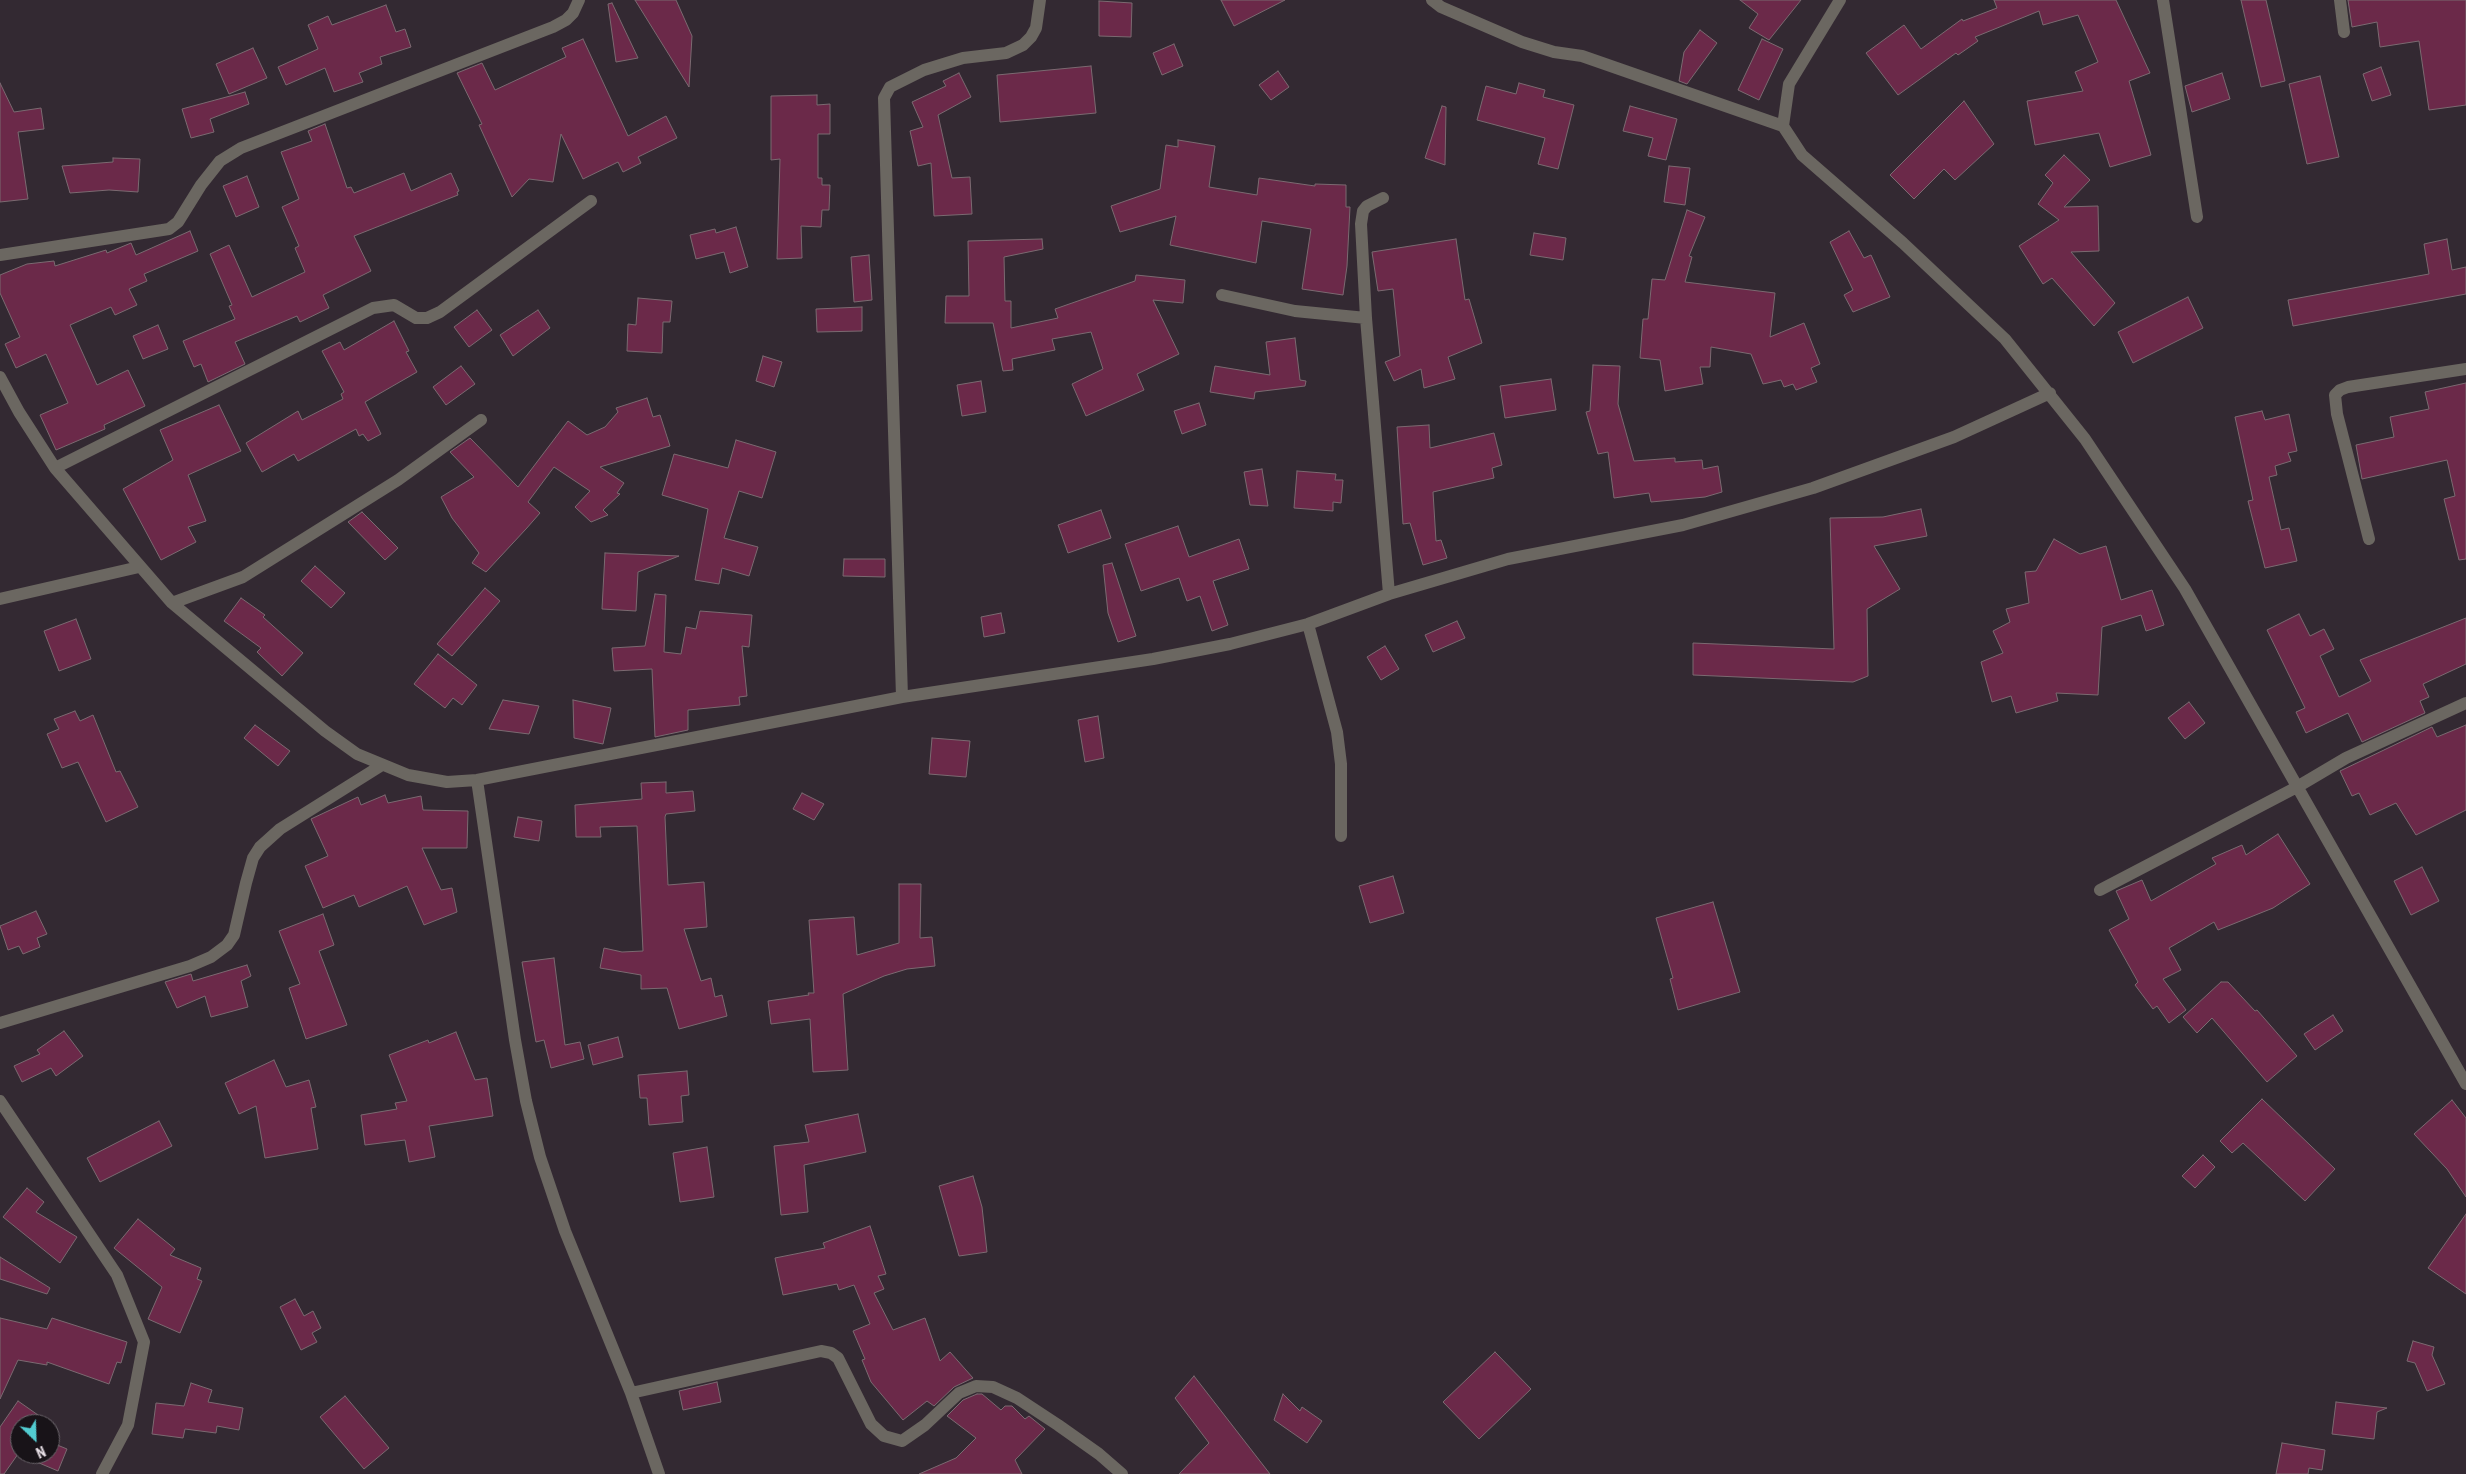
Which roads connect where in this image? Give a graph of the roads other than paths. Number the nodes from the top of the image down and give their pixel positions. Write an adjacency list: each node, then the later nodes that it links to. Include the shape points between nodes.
1 (579, 0): 12 (street, via 566,20 553,27 240,148 220,161 178,222 169,229)
2 (1040, 0): 26 (street, via 1036,28 1023,45 1006,53 963,58 924,70 890,87 884,98)
3 (1432, 0): 8 (street, via 1441,7 1522,42 1582,56)
4 (1840, 0): 8 (street, via 1789,84)
5 (2163, 0): 11 (street)
6 (2340, 0): 7 (street)
7 (2344, 32)
8 (1783, 126): 17 (street, via 1802,156 1903,243 2005,338)
9 (1383, 198): 14 (street, via 1367,206 1362,217)
10 (591, 201): 19 (street, via 440,312 427,318 416,318 394,305 373,308)
11 (2197, 217)
12 (0, 255)
13 (1222, 295): 14 (street, via 1295,311)
14 (1366, 318): 22 (street)
15 (2466, 369): 20 (street, via 2348,387 2335,395 2337,414)
16 (0, 379): 19 (street)
17 (2050, 393): 22 (street, via 1954,437 1876,467 1740,510 1684,525 1508,559); 30 (street, via 2085,439 2185,589)
18 (481, 420): 24 (street, via 398,480 242,577)
19 (55, 468): 21 (street)
20 (2370, 539)
21 (139, 567): 23 (street); 24 (street)
22 (1389, 594): 25 (street)
23 (0, 599)
24 (172, 603): 28 (street, via 325,731 357,754)
25 (1308, 624): 26 (street, via 1153,659); 31 (street, via 1337,732 1341,764)
26 (902, 698): 29 (street)
27 (2466, 702): 30 (street, via 2346,758)
28 (382, 765): 29 (street, via 430,780); 33 (street, via 280,829 260,847 253,858 234,935 211,957)
29 (477, 780): 36 (street, via 526,1101 540,1157 565,1231)
30 (2297, 786): 32 (street); 34 (street)
31 (1340, 836)
32 (2100, 890)
33 (0, 1023)
34 (2466, 1084)
35 (0, 1101): 37 (street, via 117,1275 144,1342 128,1425)
36 (630, 1393): 38 (street); 39 (street, via 821,1351 838,1358 872,1424 884,1436 902,1440 925,1425 959,1393 976,1386 993,1387 1058,1424)
37 (102, 1474)
38 (659, 1474)
39 (1122, 1474)

